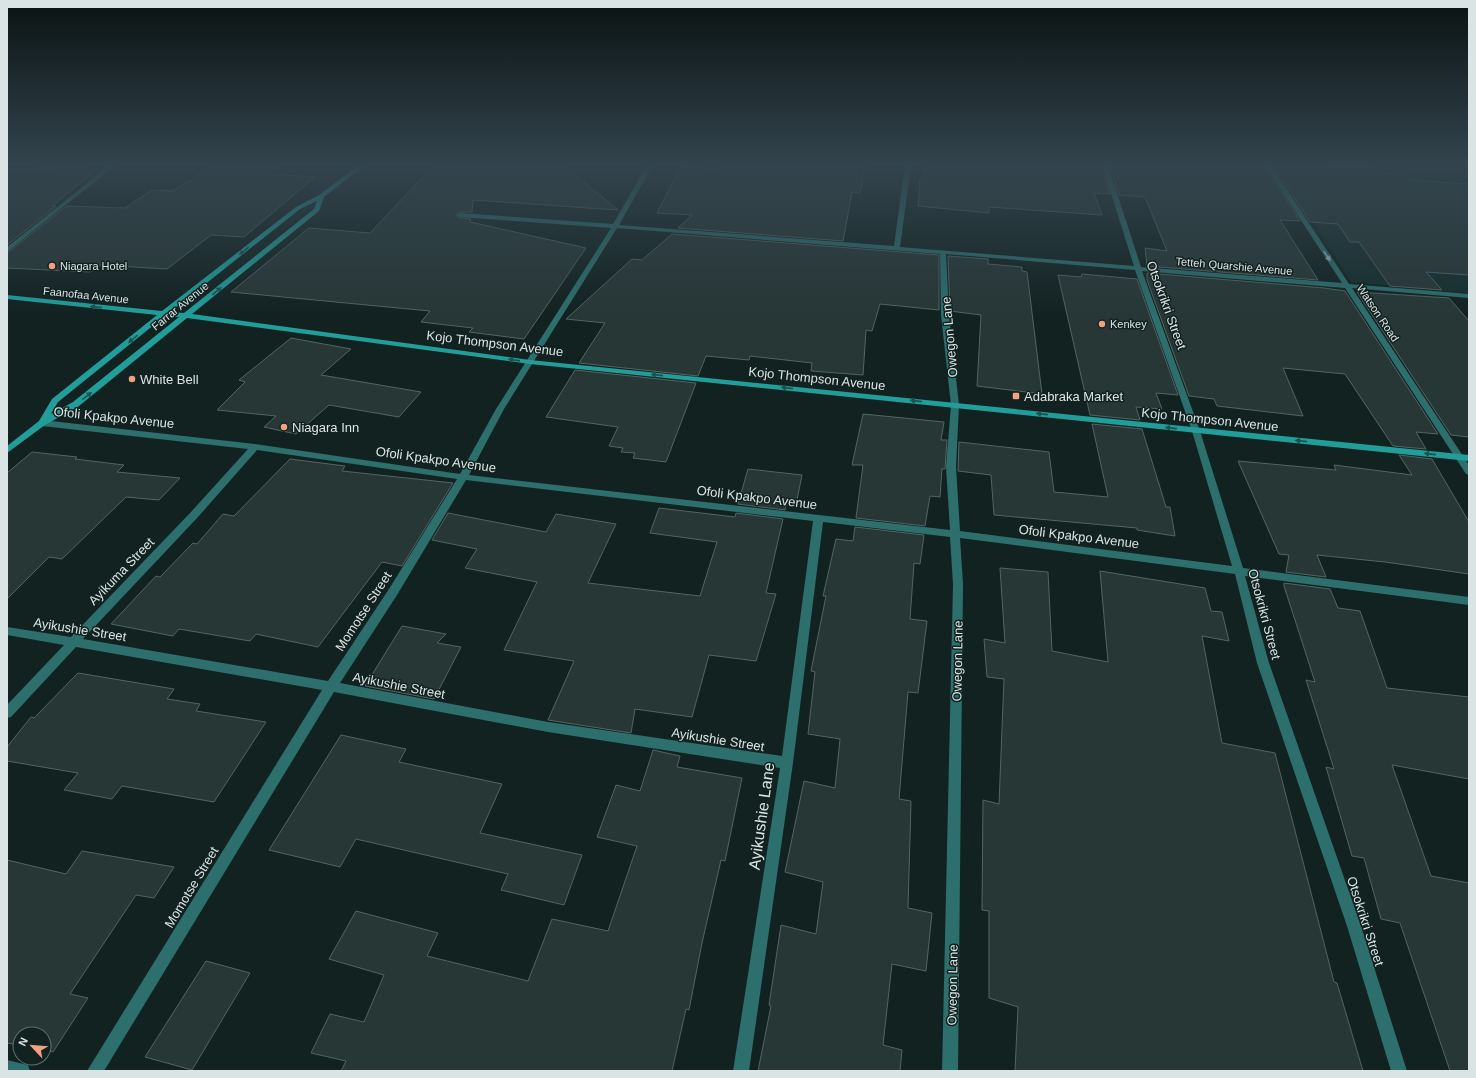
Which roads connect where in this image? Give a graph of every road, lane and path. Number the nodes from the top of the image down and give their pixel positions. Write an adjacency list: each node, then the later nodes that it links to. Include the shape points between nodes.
1 (51, 215): 11 (street)
2 (289, 215): 17 (main road, Farrar Avenue, one-way to 17)
3 (310, 215): 18 (main road, Farrar Avenue, one-way to 3)
4 (464, 215): 9 (street, Tetteh Quarshie Avenue)
5 (620, 215): 9 (street, Momotse Street)
6 (901, 215): 10 (street)
7 (1121, 215): 13 (street, Otsokrikri Street)
8 (1300, 215): 14 (street, Watson Road, one-way to 14)
9 (614, 226): 10 (street, Tetteh Quarshie Avenue); 19 (street, Momotse Street)
10 (897, 248): 12 (street, Tetteh Quarshie Avenue)
11 (7, 250)
12 (943, 251): 13 (street, Tetteh Quarshie Avenue); 20 (street, Owegon Lane, via 945,315)
13 (1138, 268): 14 (street, Tetteh Quarshie Avenue); 22 (street, Otsokrikri Street)
14 (1346, 286): 15 (street, Tetteh Quarshie Avenue); 25 (street, Watson Road)
15 (1469, 296)
16 (7, 298): 17 (main road, Faanofaa Avenue, one-way to 16)
17 (163, 314): 18 (main road, Kojo Thompson Avenue); 21 (main road, Farrar Avenue, one-way to 21, via 55,401)
18 (187, 316): 19 (main road, Kojo Thompson Avenue, one-way to 18); 21 (main road, Farrar Avenue, one-way to 18, via 76,404)
19 (530, 362): 20 (main road, Kojo Thompson Avenue, one-way to 19); 28 (street, Momotse Street, via 500,409)
20 (955, 405): 22 (main road, Kojo Thompson Avenue, one-way to 20); 30 (street, Owegon Lane, via 951,467)
21 (42, 423): 23 (street, Ofoli Kpakpo Avenue); 24 (main road, Farrar Avenue)
22 (1196, 431): 25 (main road, Kojo Thompson Avenue, one-way to 22); 31 (street, Otsokrikri Street)
23 (255, 447): 28 (street, Ofoli Kpakpo Avenue); 34 (street, Ayikuma Street, via 213,496)
24 (7, 450)
25 (1459, 457): 26 (main road, Kojo Thompson Avenue); 27 (street, Watson Road)
26 (1469, 458)
27 (1469, 472)
28 (463, 477): 29 (street, Ofoli Kpakpo Avenue); 35 (street, Momotse Street, via 393,592)
29 (818, 519): 30 (street, Ofoli Kpakpo Avenue); 37 (street, Ayikushie Lane)
30 (955, 534): 31 (street, Ofoli Kpakpo Avenue); 42 (street, Owegon Lane, via 958,661)
31 (1239, 571): 32 (street, Ofoli Kpakpo Avenue); 43 (street, Otsokrikri Street, via 1263,663 1354,926)
32 (1469, 601)
33 (7, 631): 34 (street, Ayikushie Street)
34 (72, 641): 35 (street, Ayikushie Street); 36 (street, Ayikuma Street)
35 (331, 686): 37 (street, Ayikushie Street, via 548,728); 40 (street, Momotse Street)
36 (7, 713)
37 (787, 763): 41 (street, Ayikushie Lane)
38 (7, 1068): 39 (street)
39 (22, 1071)
40 (95, 1071)
41 (741, 1071)
42 (950, 1071)
43 (1399, 1071)

